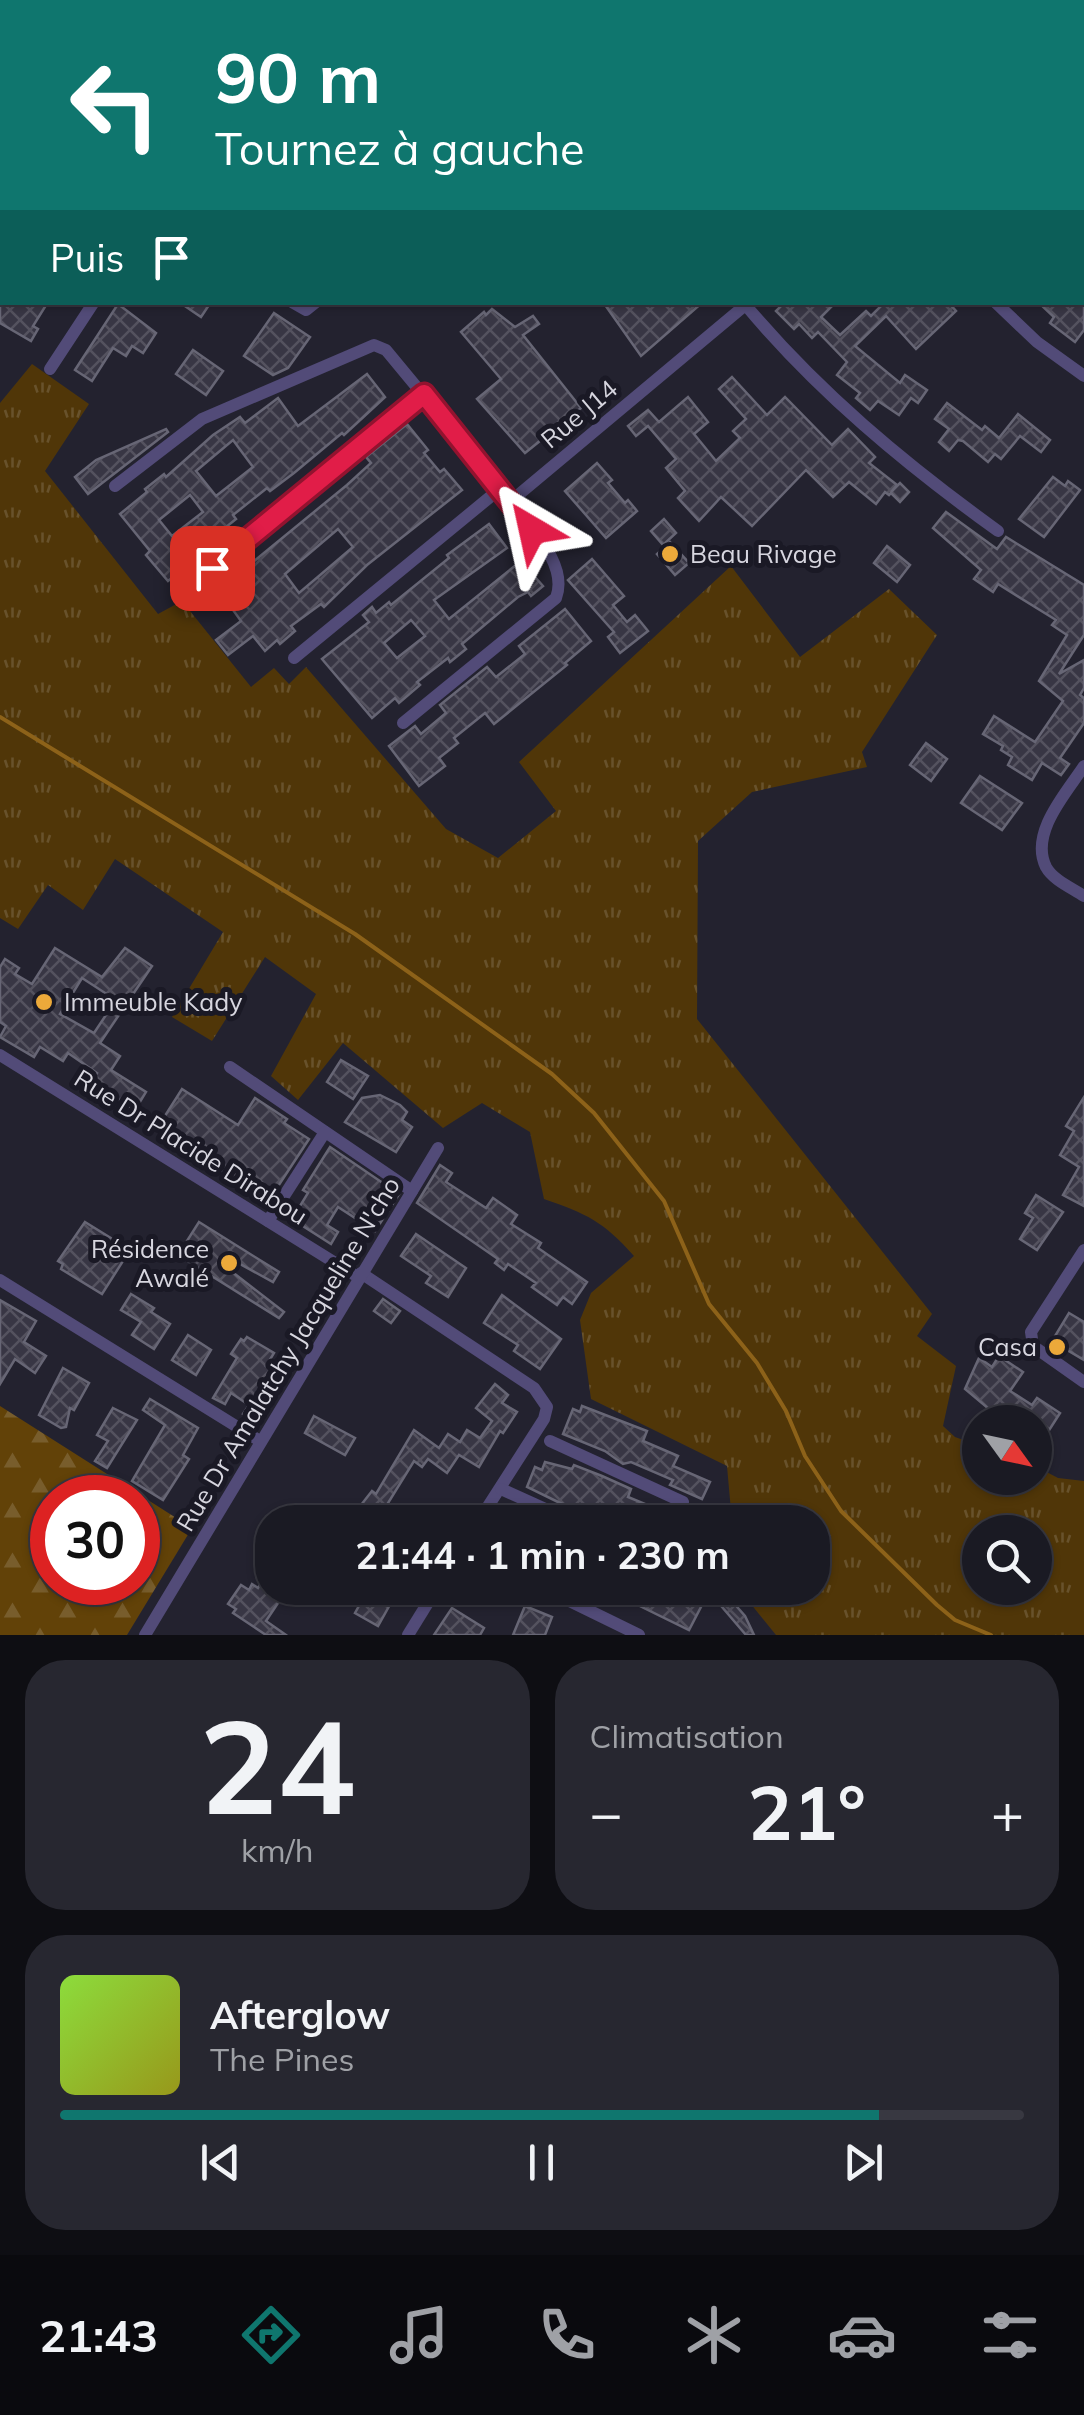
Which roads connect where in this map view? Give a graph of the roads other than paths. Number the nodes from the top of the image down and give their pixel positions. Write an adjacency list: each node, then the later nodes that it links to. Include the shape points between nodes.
1 (92, 305): 5 (street)
2 (745, 305): 10 (street, Rue J14)
3 (747, 305): 11 (street, via 846,410)
4 (998, 305): 6 (street)
5 (50, 369)
6 (1084, 376)
7 (424, 394): 8 (street, via 374,345 202,419); 9 (street); 12 (street)
8 (115, 486)
9 (501, 488): 10 (street); 13 (street)
10 (511, 501): 14 (street, via 555,564 556,598)
11 (998, 532)
12 (181, 593)
13 (294, 658)
14 (403, 723)
15 (1084, 766): 16 (street, via 1052,815 1042,848 1049,872)
16 (1084, 896)
17 (0, 1055): 22 (street, Rue Dr Placide Dirabou)
18 (230, 1067): 19 (street)
19 (325, 1132): 21 (street); 22 (street)
20 (438, 1148): 21 (street, Rue Dr Amalatchy Jacqueline N'cho)
21 (412, 1191): 24 (street, Rue Dr Amalatchy Jacqueline N'cho)
22 (268, 1222): 24 (street, Rue Dr Placide Dirabou)
23 (1084, 1250): 26 (street, via 1031,1332 1033,1346)
24 (360, 1275): 27 (street, Rue Dr Amalatchy Jacqueline N'cho); 29 (street, Rue Dr Placide Dirabou, via 542,1399 547,1414)
25 (0, 1280): 27 (street)
26 (1084, 1382)
27 (260, 1441): 35 (street, Rue Dr Amalatchy Jacqueline N'cho)
28 (550, 1441): 32 (street)
29 (500, 1489): 30 (street); 31 (street)
30 (489, 1505)
31 (536, 1505)
32 (682, 1505)
33 (427, 1605): 36 (street)
34 (578, 1605): 37 (street)
35 (144, 1635)
36 (408, 1635)
37 (639, 1635)

